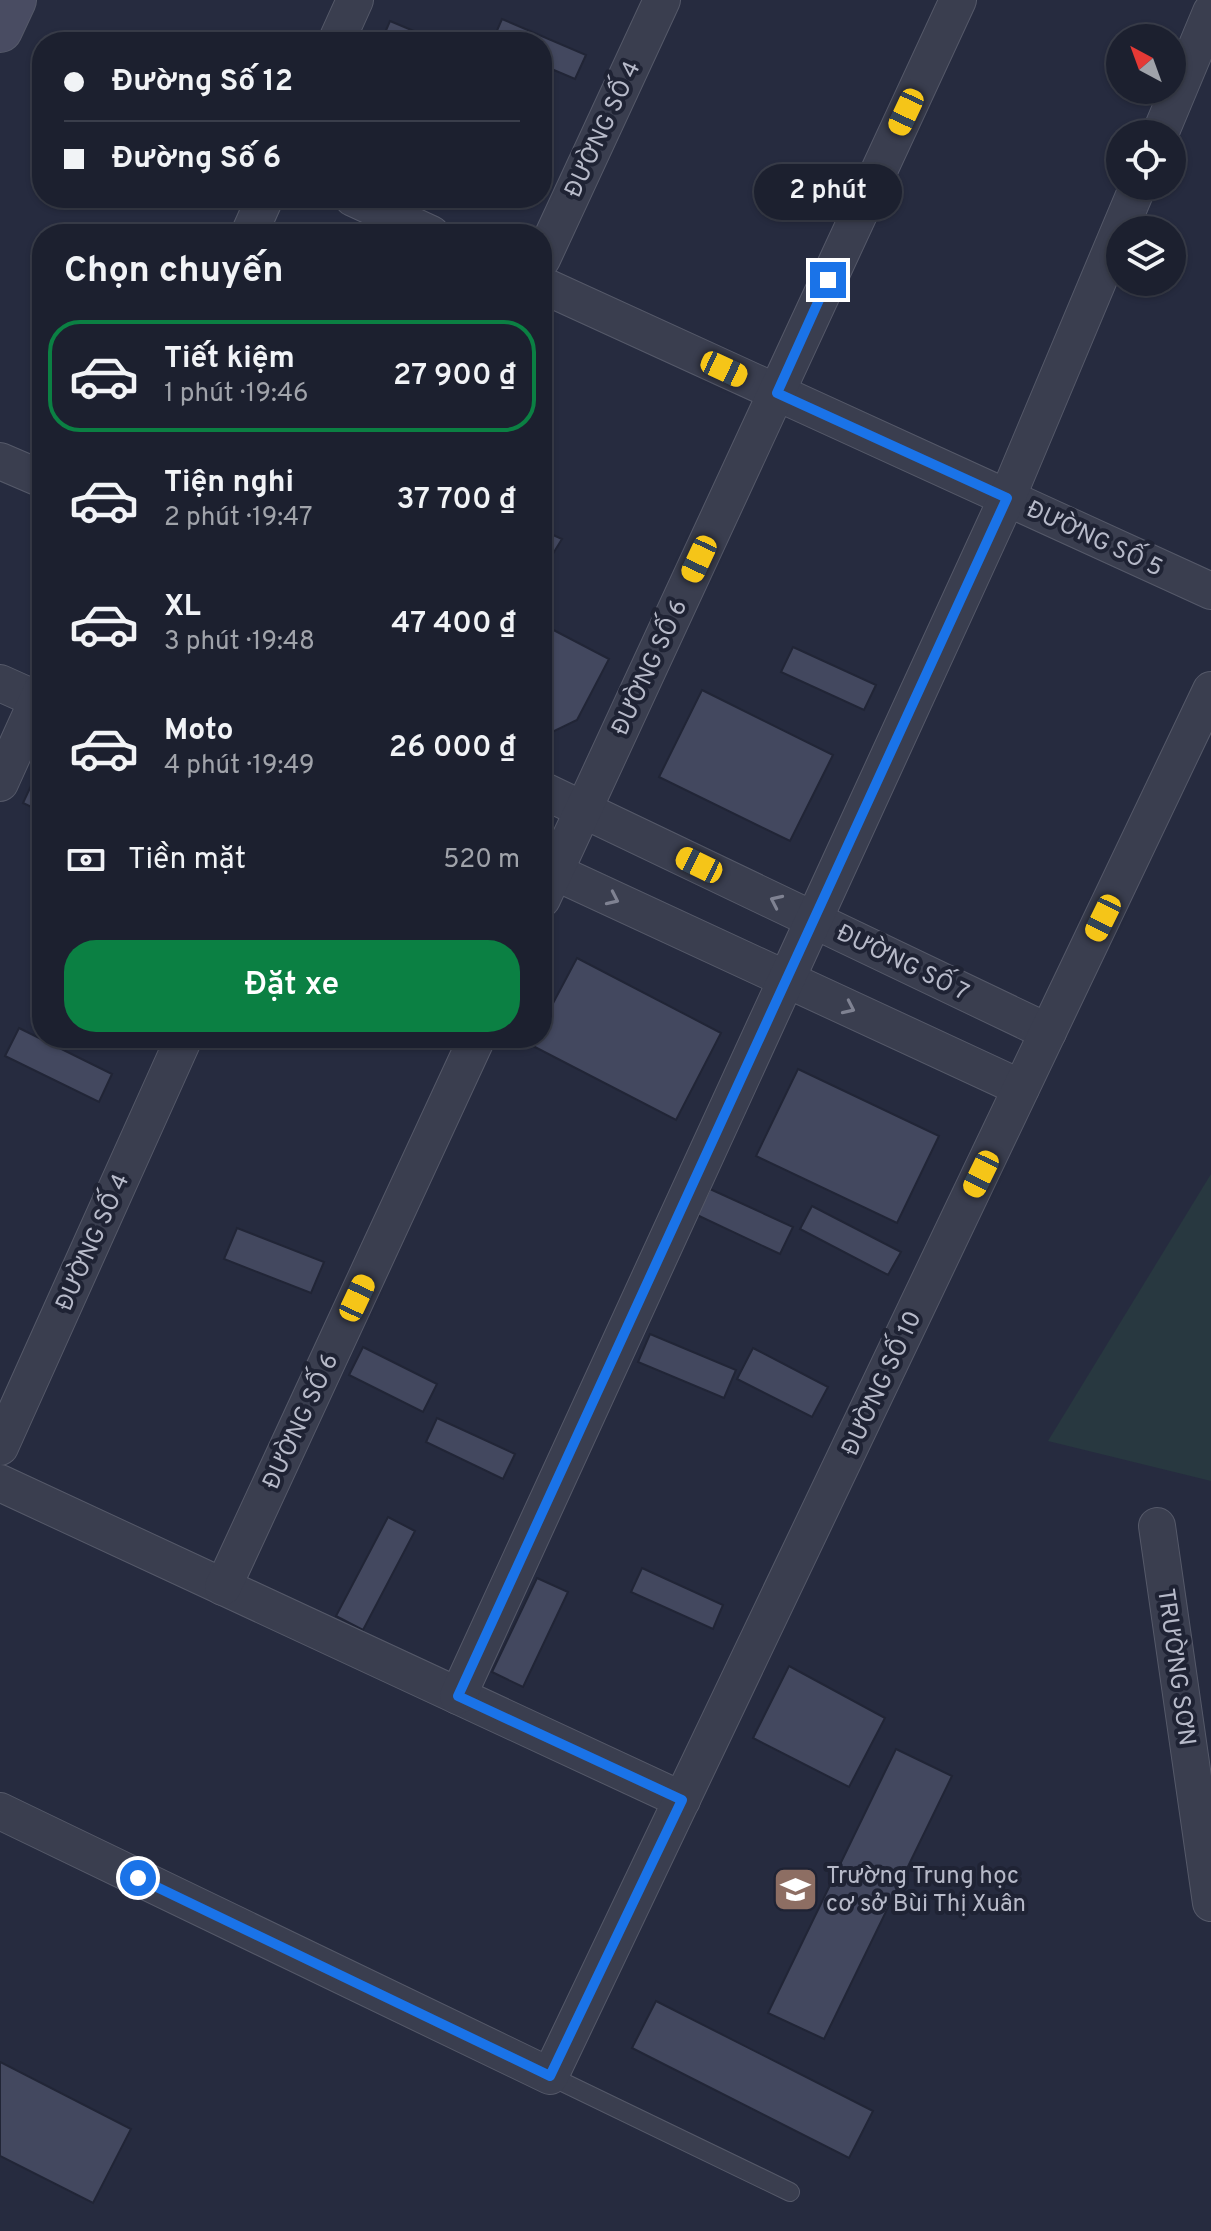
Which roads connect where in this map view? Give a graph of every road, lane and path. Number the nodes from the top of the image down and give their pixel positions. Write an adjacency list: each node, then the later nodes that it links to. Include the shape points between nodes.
1 (355, 0): 5 (street)
2 (662, 0): 10 (street, ĐƯỜNG SỐ 4)
3 (958, 0): 12 (street, ĐƯỜNG SỐ 6)
4 (1211, 12): 6 (street)
5 (341, 32)
6 (1166, 120)
7 (1132, 200): 15 (street)
8 (375, 208): 9 (street)
9 (409, 224)
10 (552, 237)
11 (552, 290): 12 (street, ĐƯỜNG SỐ 5)
12 (777, 393): 15 (street, ĐƯỜNG SỐ 5); 23 (street, ĐƯỜNG SỐ 6)
13 (0, 461): 14 (street)
14 (32, 475)
15 (1007, 498): 16 (street, ĐƯỜNG SỐ 5); 26 (street)
16 (1211, 591)
17 (0, 683): 19 (street)
18 (1211, 690): 28 (street, ĐƯỜNG SỐ 10)
19 (32, 693)
20 (32, 713): 21 (street)
21 (0, 783)
22 (552, 795): 23 (street, ĐƯỜNG SỐ 7)
23 (583, 810): 24 (street, ĐƯỜNG SỐ 6); 26 (street, ĐƯỜNG SỐ 7, one-way to 23)
24 (552, 868)
25 (552, 882): 27 (street, one-way to 27)
26 (814, 920): 27 (street); 28 (street, ĐƯỜNG SỐ 7)
27 (787, 980): 31 (street, one-way to 31); 36 (street)
28 (1048, 1032): 31 (street, ĐƯỜNG SỐ 10)
29 (180, 1048): 32 (street, ĐƯỜNG SỐ 4)
30 (472, 1048): 35 (street, ĐƯỜNG SỐ 6)
31 (1021, 1088): 37 (street, ĐƯỜNG SỐ 10)
32 (0, 1447)
33 (0, 1483): 35 (street)
34 (1157, 1526): 39 (street, TRƯỜNG SƠN)
35 (223, 1587): 36 (street)
36 (458, 1696): 37 (street)
37 (682, 1800): 40 (street, ĐƯỜNG SỐ 10)
38 (0, 1811): 40 (street)
39 (1211, 1903)
40 (550, 2076): 41 (lane)
41 (790, 2192)

